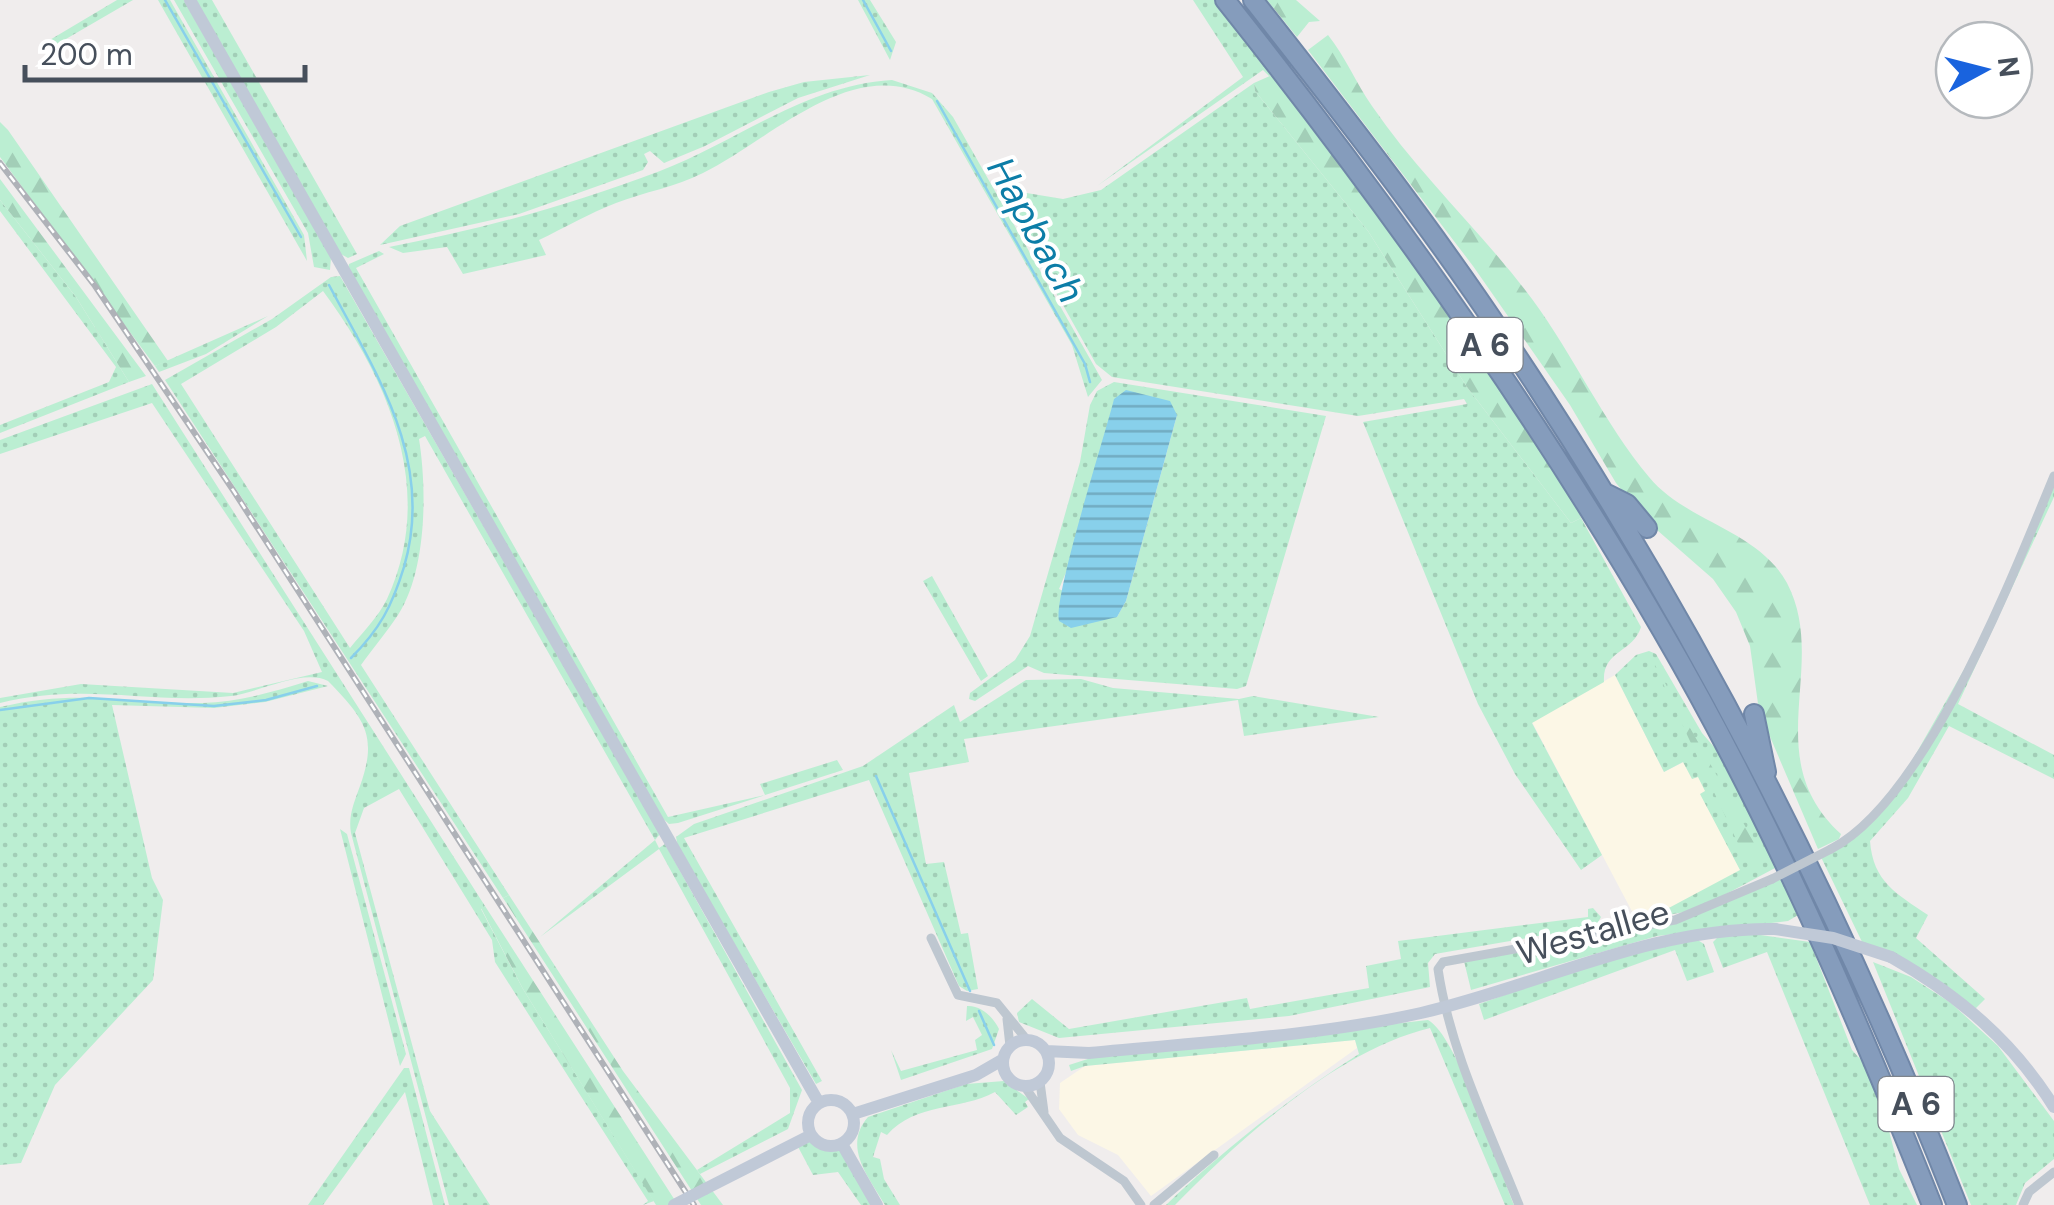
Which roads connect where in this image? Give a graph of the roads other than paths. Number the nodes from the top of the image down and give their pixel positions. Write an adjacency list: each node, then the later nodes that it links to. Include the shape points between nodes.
1 (190, 0): 22 (main road)
2 (1226, 0): 35 (highway, A 6, via 1485,346 1670,644 1765,822)
3 (1253, 0): 5 (highway, A 6, via 1492,318)
4 (2054, 476): 10 (street, bridge, via 1946,708 1885,808 1851,839 1675,920 1459,956 1438,969)
5 (1604, 493): 6 (highway, via 1627,504); 8 (highway, A 6)
6 (1647, 528)
7 (1754, 714): 8 (highway)
8 (1767, 782): 36 (highway, A 6, via 1842,930)
9 (931, 938): 11 (street, via 958,995 988,999)
10 (1446, 1006): 15 (main road, Westallee, via 1362,1024); 23 (main road, Westallee, bridge, via 1658,940 1775,929 1833,938 1891,957 1962,1002 2024,1062); 34 (street)
11 (1007, 1020): 12 (street); 13 (street)
12 (1026, 1040): 13 (main road); 14 (main road)
13 (1010, 1046): 16 (main road)
14 (1046, 1050): 15 (main road, Westallee); 17 (main road)
15 (1089, 1053): 17 (main road, Westallee)
16 (1002, 1060): 18 (main road); 19 (main road)
17 (1048, 1068): 20 (main road)
18 (976, 1075): 19 (main road); 24 (main road)
19 (1006, 1076): 21 (main road)
20 (1040, 1082): 21 (main road); 25 (street)
21 (1025, 1086): 25 (street)
22 (819, 1103): 24 (main road, via 838,1101); 26 (main road, via 808,1118)
23 (2054, 1106)
24 (852, 1114): 27 (main road, via 854,1131)
25 (1045, 1115): 32 (street, via 1060,1138 1124,1181)
26 (811, 1135): 27 (main road, via 824,1146); 30 (main road, bridge)
27 (842, 1144): 31 (main road)
28 (1214, 1155): 33 (street)
29 (2054, 1172): 37 (street)
30 (674, 1205)
31 (877, 1205)
32 (1141, 1205)
33 (1154, 1205)
34 (1518, 1205)
35 (1932, 1205)
36 (1957, 1205)
37 (2023, 1205)

